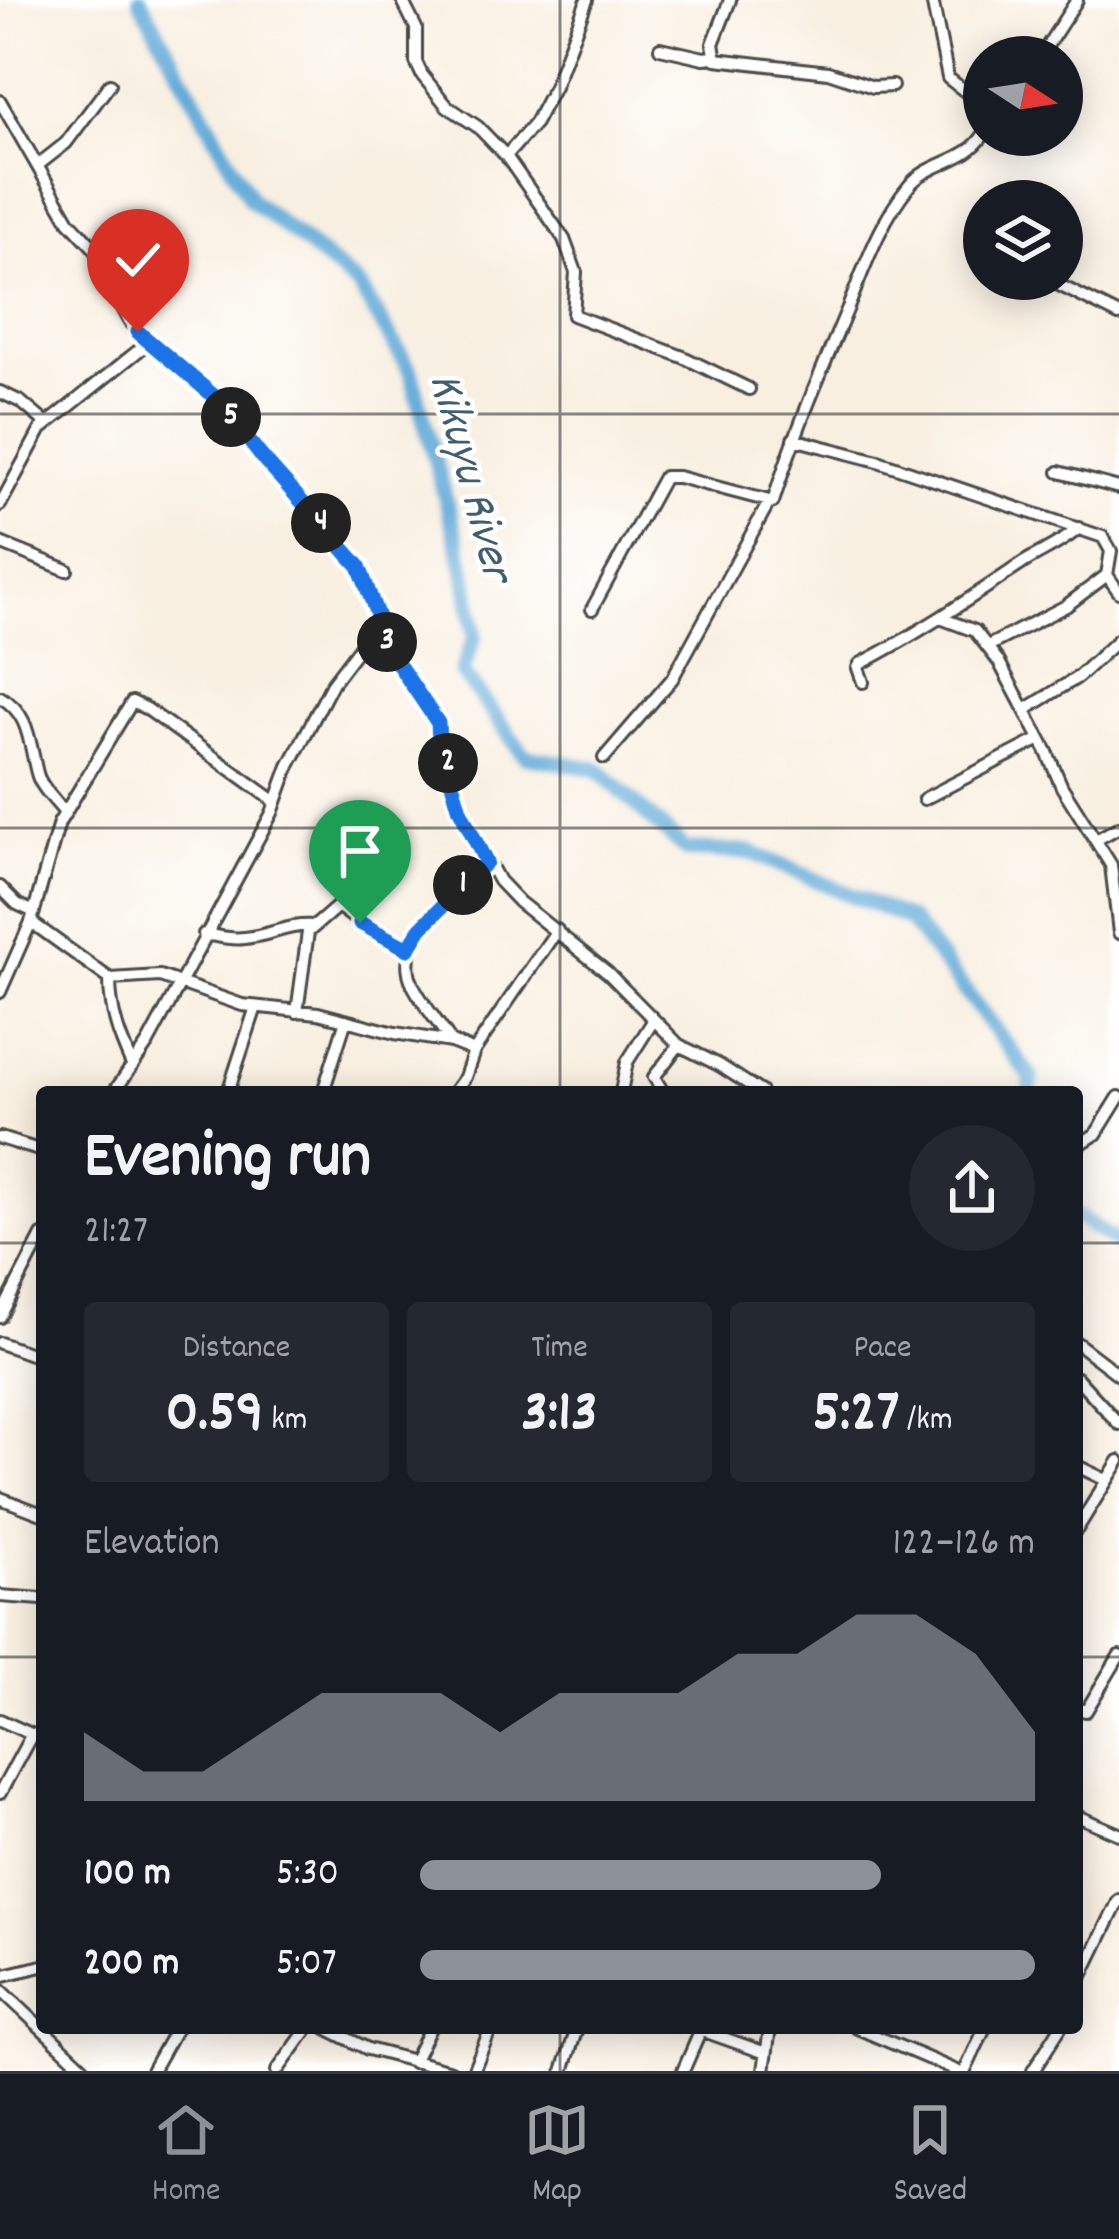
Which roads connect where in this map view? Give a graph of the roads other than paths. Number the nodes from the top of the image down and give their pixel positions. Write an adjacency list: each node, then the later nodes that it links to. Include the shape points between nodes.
1 (402, 0): 14 (street, via 416,28 422,75)
2 (587, 0): 14 (street, via 554,87)
3 (730, 0): 8 (street)
4 (932, 0): 11 (street, via 948,79)
5 (1078, 0): 6 (street)
6 (1054, 36)
7 (660, 48): 8 (street)
8 (713, 57): 10 (street)
9 (110, 84): 15 (street, via 66,143)
10 (892, 86)
11 (963, 90)
12 (0, 101): 15 (street)
13 (963, 154): 22 (street, via 904,192 865,262)
14 (506, 157): 19 (street, via 570,252 573,315)
15 (38, 165): 18 (street)
16 (1083, 297): 17 (street)
17 (1119, 315)
18 (148, 343): 21 (street); 35 (street, via 215,397 359,566)
19 (749, 389)
20 (0, 392): 21 (street)
21 (47, 424): 26 (street)
22 (793, 439): 25 (street); 27 (street)
23 (1059, 472): 24 (street)
24 (1119, 488)
25 (773, 502): 33 (street, via 664,478); 42 (street, via 673,679)
26 (0, 505)
27 (1079, 528): 28 (street); 34 (street)
28 (1116, 540): 31 (street)
29 (0, 543): 30 (street)
30 (67, 570)
31 (1107, 574): 32 (street); 37 (street)
32 (1119, 592)
33 (592, 609)
34 (944, 619): 37 (street); 38 (street, via 860,664)
35 (383, 630): 44 (street, via 365,640 333,682); 48 (street, via 438,723 460,810)
36 (1119, 639): 40 (street)
37 (988, 646): 40 (street)
38 (863, 682)
39 (0, 697): 45 (street, via 18,711 37,776)
40 (1025, 710): 41 (street)
41 (1040, 739): 43 (street); 47 (street)
42 (604, 758)
43 (924, 799)
44 (276, 802): 45 (street, via 132,702); 54 (street)
45 (65, 813): 50 (street)
46 (1119, 827): 47 (street)
47 (1096, 840): 53 (street, via 1114,874)
48 (486, 862): 52 (street, via 519,902); 55 (street)
49 (0, 887): 50 (street)
50 (32, 917): 56 (street); 57 (street)
51 (313, 926): 54 (street, via 289,924 240,939); 55 (street, via 338,906); 61 (street)
52 (557, 930): 63 (street); 66 (street)
53 (1119, 933)
54 (204, 934): 58 (street)
55 (408, 949): 64 (street, via 414,987)
56 (5, 964): 59 (street)
57 (110, 979): 58 (street); 67 (street, via 110,1004)
58 (181, 981): 60 (street); 67 (street)
59 (0, 992)
60 (256, 1007): 61 (street); 69 (street)
61 (297, 1012): 62 (street)
62 (346, 1020): 64 (street); 70 (street)
63 (653, 1021): 65 (street); 72 (street)
64 (451, 1042): 66 (street)
65 (679, 1045): 73 (street, via 654,1077); 74 (street)
66 (474, 1051): 71 (street)
67 (132, 1066): 68 (street)
68 (118, 1086)
69 (230, 1086)
70 (329, 1086)
71 (459, 1086)
72 (622, 1086)
73 (659, 1086)
74 (752, 1086)
75 (1119, 1097): 77 (street)
76 (0, 1138): 78 (street)
77 (1083, 1142)
78 (36, 1149)
79 (36, 1248): 80 (street)
80 (0, 1317)
81 (0, 1343): 83 (street)
82 (1083, 1348): 84 (street)
83 (36, 1356)
84 (1119, 1375)
85 (1083, 1385): 86 (street)
86 (1119, 1424)
87 (1119, 1462): 89 (street)
88 (1083, 1469): 89 (street)
89 (1106, 1480): 92 (street)
90 (0, 1498): 91 (street)
91 (36, 1512)
92 (1083, 1518)
93 (0, 1596): 94 (street)
94 (36, 1599)
95 (1119, 1656): 96 (street)
96 (1083, 1710)
97 (0, 1720): 98 (street)
98 (36, 1737)
99 (36, 1739): 100 (street)
100 (0, 1793)
101 (1083, 1819): 102 (street)
102 (1119, 1834)
103 (1119, 1900): 105 (street)
104 (36, 1967): 106 (street)
105 (1083, 1974)
106 (0, 1976)
107 (0, 1989): 108 (street)
108 (36, 2023)
109 (48, 2034): 125 (street)
110 (173, 2034): 126 (street)
111 (304, 2034): 127 (street)
112 (339, 2034): 123 (street)
113 (427, 2034): 124 (street)
114 (488, 2034): 130 (street)
115 (576, 2034): 131 (street)
116 (696, 2034): 132 (street)
117 (712, 2034): 122 (street)
118 (769, 2034): 122 (street)
119 (872, 2034): 134 (street)
120 (982, 2034): 134 (street)
121 (1057, 2034): 135 (street)
122 (766, 2053): 133 (street)
123 (384, 2054): 124 (street); 128 (street)
124 (413, 2062): 129 (street)
125 (88, 2071)
126 (152, 2071)
127 (277, 2071)
128 (379, 2071)
129 (451, 2071)
130 (473, 2071)
131 (563, 2071)
132 (683, 2071)
133 (764, 2071)
134 (961, 2071)
135 (1034, 2071)

